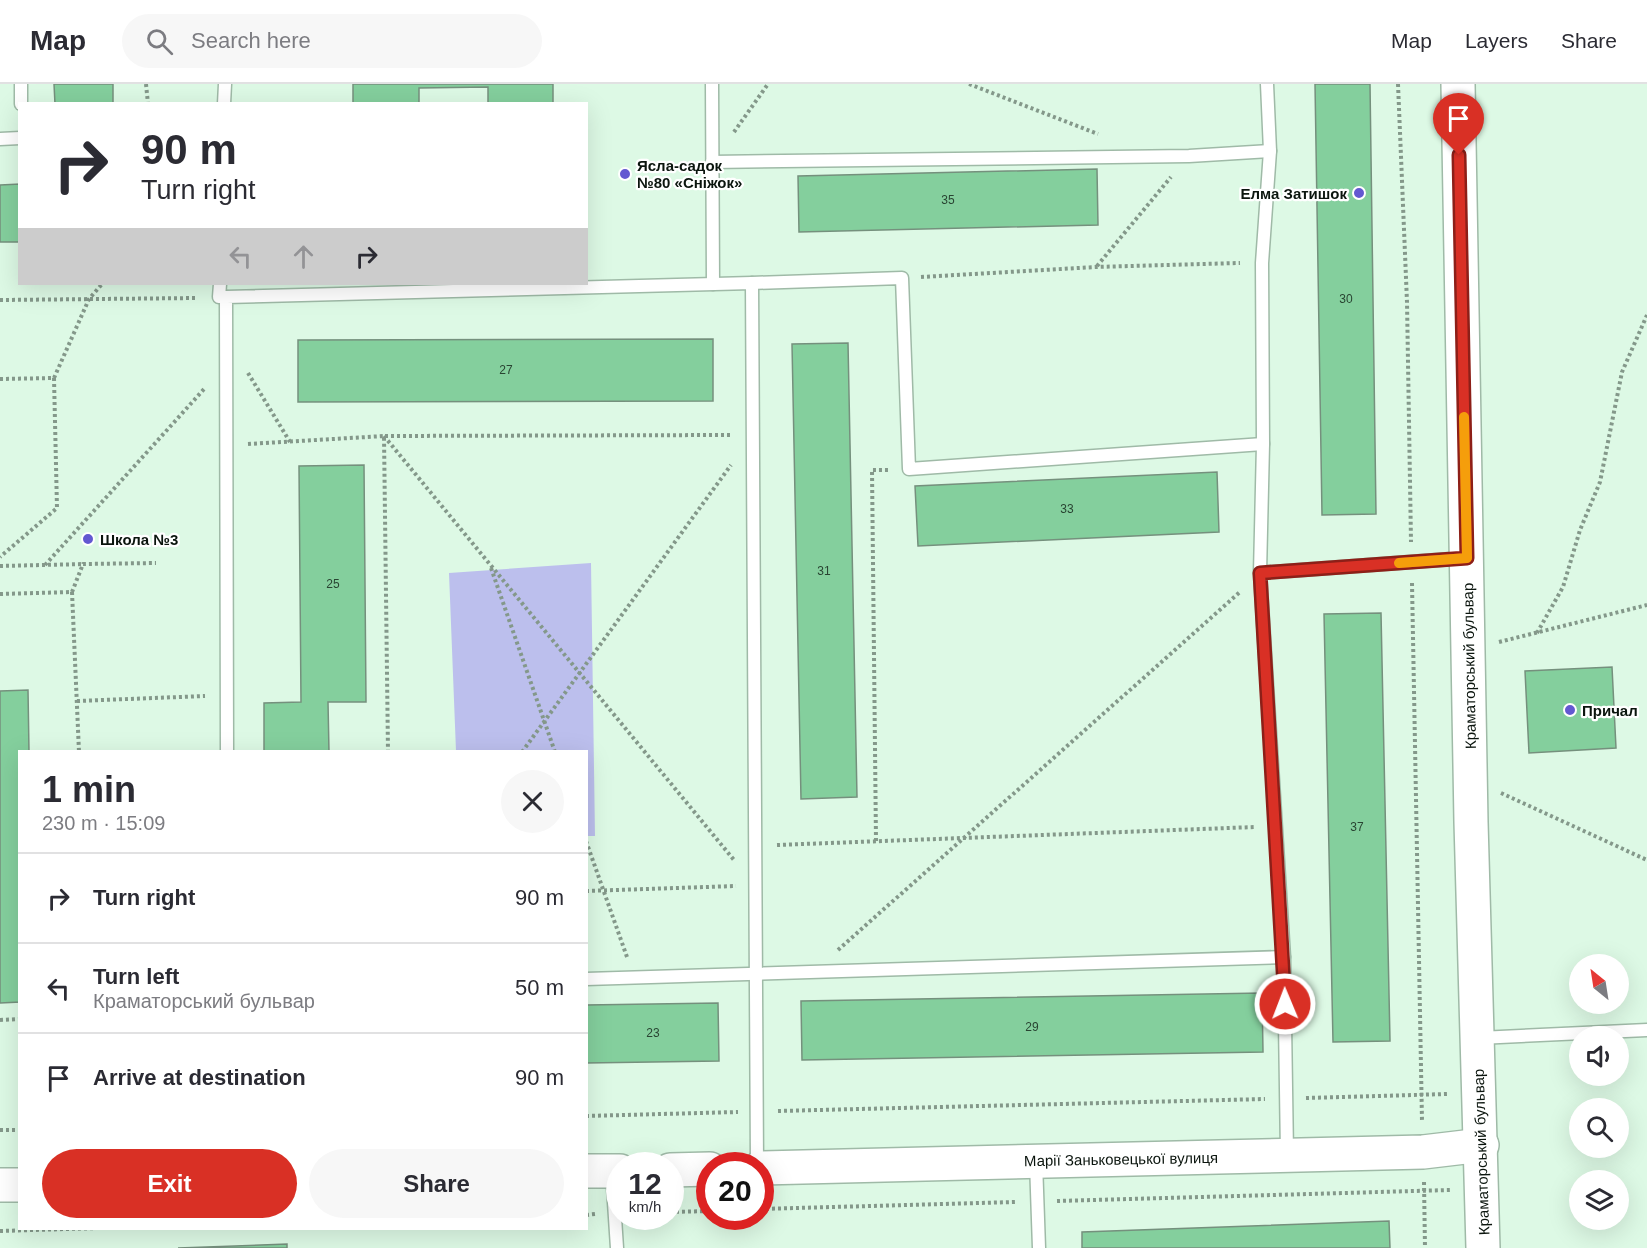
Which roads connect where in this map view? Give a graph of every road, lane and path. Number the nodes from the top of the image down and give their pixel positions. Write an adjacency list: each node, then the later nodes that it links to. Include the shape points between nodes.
1 (21, 84): 10 (lane)
2 (146, 84): 11 (path)
3 (225, 84): 12 (lane)
4 (712, 84): 18 (lane)
5 (768, 84): 18 (path)
6 (969, 84): 13 (path)
7 (1267, 84): 16 (lane)
8 (1398, 84): 42 (path)
9 (1458, 84): 41 (street, Краматорський бульвар)
10 (21, 102)
11 (148, 102)
12 (224, 102)
13 (1100, 135)
14 (18, 138): 15 (lane)
15 (0, 139)
16 (1270, 151): 17 (lane); 19 (lane)
17 (1189, 156): 18 (lane); 20 (path)
18 (712, 162): 23 (lane)
19 (1262, 263): 20 (path); 37 (lane)
20 (1096, 267): 21 (path)
21 (902, 278): 22 (lane); 39 (lane)
22 (752, 283): 23 (lane); 34 (lane)
23 (713, 284): 26 (lane)
24 (101, 285): 27 (path)
25 (220, 285): 26 (lane)
26 (222, 297): 27 (path); 30 (lane)
27 (90, 299): 28 (path); 32 (path)
28 (0, 300)
29 (1647, 315): 53 (path, via 1622,372 1600,482 1563,587)
30 (226, 337): 31 (lane); 36 (path)
31 (226, 365): 38 (lane); 47 (path)
32 (54, 378): 33 (path); 40 (path, via 57,508)
33 (0, 379)
34 (753, 435): 35 (path); 55 (path); 68 (lane)
35 (384, 436): 36 (path); 46 (path); 61 (path)
36 (290, 442): 38 (path)
37 (1263, 444): 39 (lane); 49 (lane)
38 (226, 445): 56 (lane)
39 (909, 469): 67 (path, via 872,470)
40 (0, 557)
41 (1467, 558): 42 (lane); 54 (street, Краматорський бульвар)
42 (1412, 562): 49 (lane); 84 (path)
43 (156, 563): 44 (path)
44 (83, 564): 45 (path); 47 (path); 50 (path)
45 (100, 564)
46 (490, 564): 55 (path); 58 (path)
47 (45, 565): 48 (path)
48 (0, 566)
49 (1260, 573): 65 (lane); 66 (path)
50 (72, 592): 51 (path); 57 (path)
51 (0, 594)
52 (1647, 605): 53 (path)
53 (1537, 633): 54 (path)
54 (1468, 650): 64 (street, Краматорський бульвар)
55 (579, 673): 58 (path); 71 (path)
56 (227, 695): 57 (path); 60 (lane)
57 (77, 701): 59 (path)
58 (544, 721): 62 (path); 63 (path)
59 (79, 750)
60 (227, 750)
61 (388, 750)
62 (523, 750)
63 (554, 750)
64 (1471, 779): 70 (path); 82 (street, Краматорський бульвар)
65 (1275, 826): 66 (path); 74 (lane)
66 (964, 837): 67 (path); 75 (path)
67 (876, 841): 68 (path)
68 (755, 845): 71 (lane)
69 (588, 847): 73 (path)
70 (1647, 860)
71 (755, 886): 73 (path); 76 (lane)
72 (588, 891): 73 (path)
73 (604, 891): 77 (path)
74 (1284, 957): 75 (lane); 85 (lane)
75 (811, 974): 76 (lane)
76 (756, 975): 77 (lane); 86 (lane)
77 (634, 978): 78 (lane)
78 (588, 979)
79 (18, 1019): 80 (path)
80 (0, 1020)
81 (1647, 1030): 82 (lane)
82 (1478, 1038): 83 (street, Краматорський бульвар)
83 (1479, 1093): 84 (path); 90 (street, Краматорський бульвар)
84 (1422, 1095): 85 (path); 92 (path)
85 (1286, 1098): 86 (path); 93 (lane)
86 (756, 1112): 87 (path); 91 (lane)
87 (588, 1116)
88 (0, 1130): 89 (path)
89 (18, 1130)
90 (1482, 1145): 92 (street, Марії Заньковецької вулиця); 98 (street, Краматорський бульвар)
91 (758, 1152)
92 (1423, 1152): 93 (street, Марії Заньковецької вулиця); 99 (path)
93 (1287, 1155): 94 (street, Марії Заньковецької вулиця)
94 (1036, 1161): 95 (street, Марії Заньковецької вулиця); 100 (lane)
95 (774, 1167)
96 (0, 1185): 97 (street)
97 (18, 1185)
98 (1482, 1189): 99 (path); 108 (street, Краматорський бульвар)
99 (1424, 1191): 100 (path); 107 (path)
100 (1039, 1201): 101 (path); 106 (lane)
101 (774, 1209)
102 (33, 1230): 104 (path)
103 (614, 1230): 105 (lane)
104 (0, 1231)
105 (617, 1248)
106 (1039, 1248)
107 (1425, 1248)
108 (1483, 1248)

